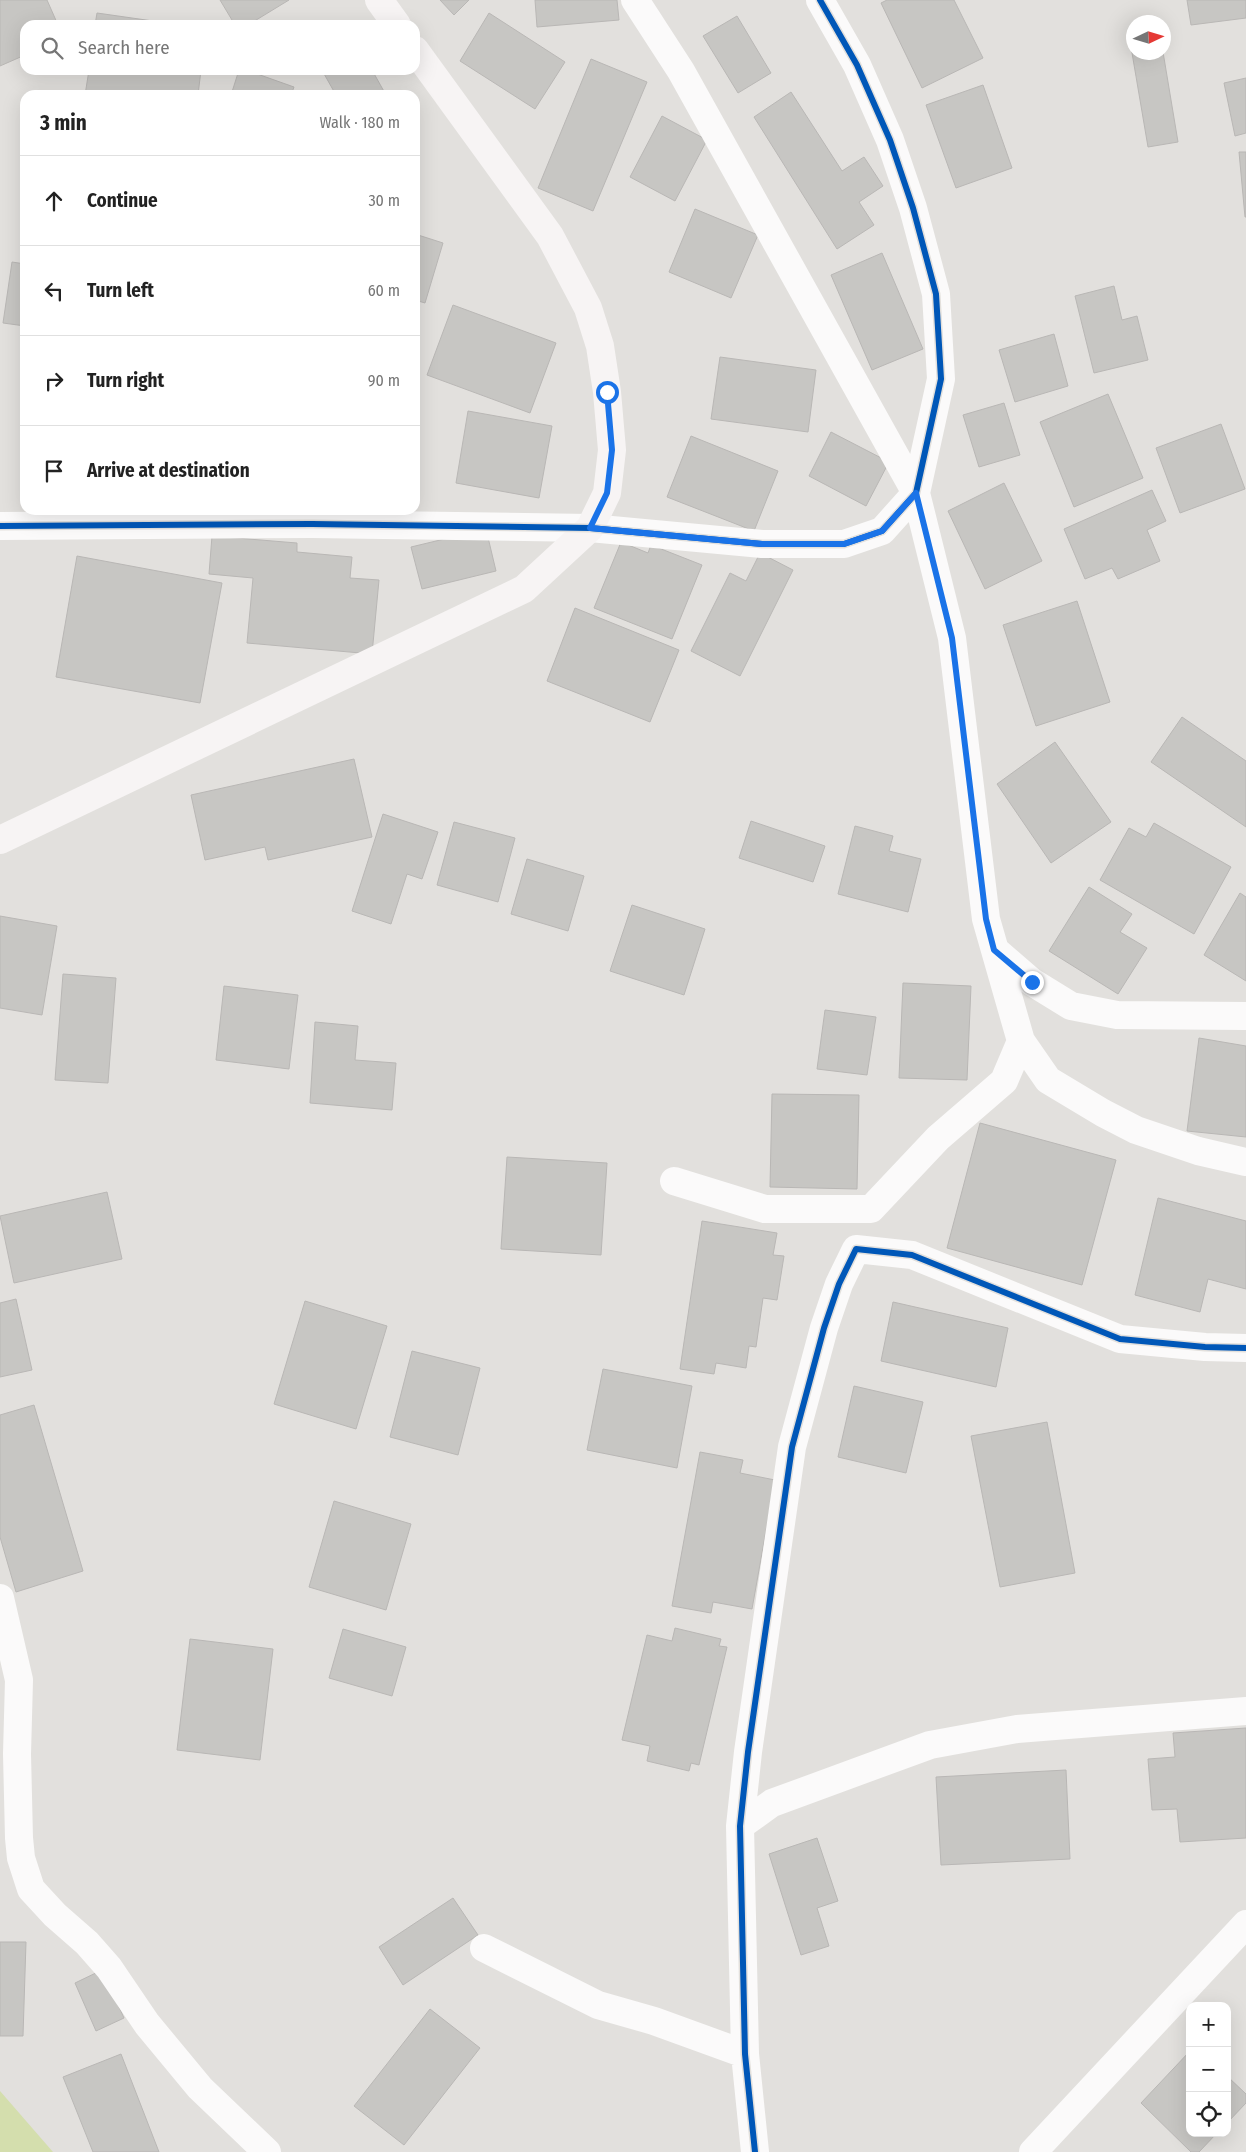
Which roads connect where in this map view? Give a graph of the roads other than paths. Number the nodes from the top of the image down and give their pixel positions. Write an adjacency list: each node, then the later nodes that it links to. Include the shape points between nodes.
1 (379, 0): 4 (main road)
2 (635, 0): 6 (street, via 681,71)
3 (820, 0): 6 (street, via 857,65 890,140 913,208 936,294 942,379)
4 (393, 20)
5 (420, 57): 8 (main road, via 550,236 588,308 600,346 612,450 607,493)
6 (916, 493): 8 (street, via 882,531 844,544 762,544); 10 (street, via 952,638 986,919)
7 (0, 526): 8 (street, via 312,524)
8 (590, 528): 9 (main road, via 524,589)
9 (0, 840)
10 (994, 950): 11 (street, via 1032,982 1071,1006 1117,1015); 12 (street)
11 (1246, 1016)
12 (1021, 1041): 13 (street, via 1048,1080 1103,1113 1136,1130); 14 (street, via 1004,1082 938,1138 870,1209 765,1209)
13 (1246, 1162)
14 (674, 1181)
15 (1246, 1348): 18 (street, via 1120,1339 912,1255 856,1249 839,1284 824,1328 792,1447)
16 (0, 1598): 22 (street, via 18,1680 19,1838 21,1858 31,1889 88,1943 147,2024 200,2088)
17 (1246, 1711): 18 (street, via 1017,1729 930,1745 772,1803)
18 (740, 1826): 21 (street)
19 (1246, 1924): 24 (street)
20 (484, 1948): 21 (street, via 598,2005)
21 (745, 2054): 23 (street)
22 (267, 2152)
23 (755, 2152)
24 (1033, 2152)

